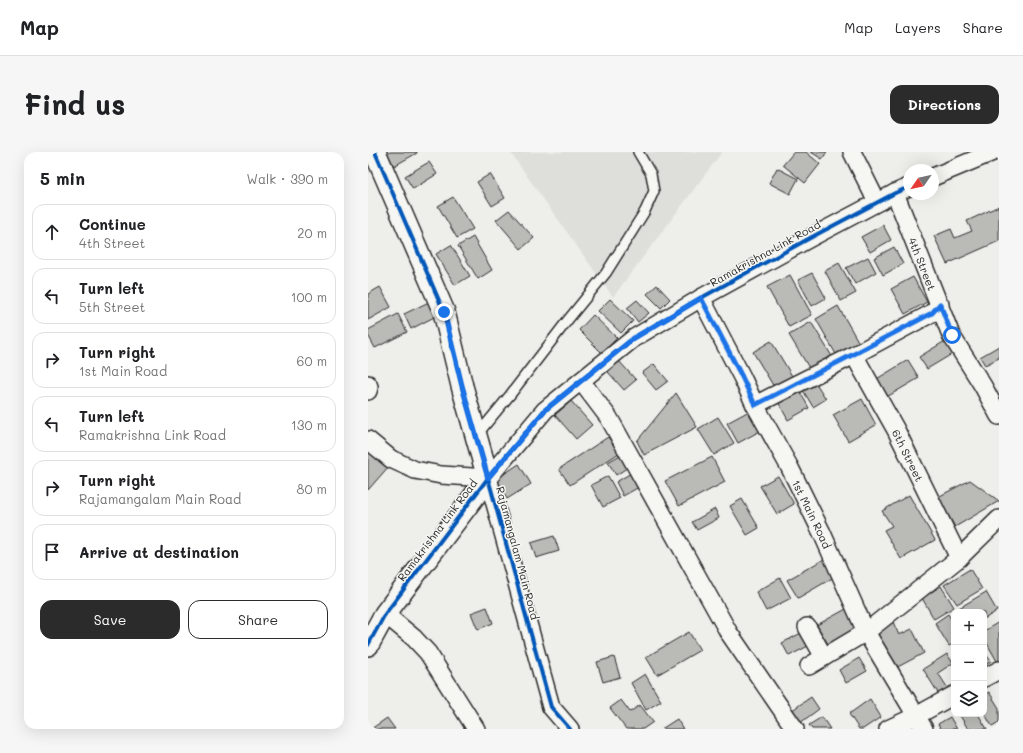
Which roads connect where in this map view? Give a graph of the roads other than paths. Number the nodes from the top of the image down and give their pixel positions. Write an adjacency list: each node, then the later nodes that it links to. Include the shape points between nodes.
1 (374, 152): 5 (street); 17 (street, Rajamangalam Main Road, via 444,312)
2 (638, 152): 17 (lane, via 651,174 654,191 645,212 606,273)
3 (852, 152): 8 (street)
4 (993, 152): 6 (street)
5 (368, 155)
6 (939, 174)
7 (902, 190): 8 (street, Ramakrishna Link Road); 10 (street, 4th Street)
8 (877, 202): 9 (street, Ramakrishna Link Road)
9 (701, 298): 12 (street, Ramakrishna Link Road, via 634,338); 15 (street, 1st Main Road)
10 (940, 304): 11 (street, via 932,313); 16 (street, 4th Street, via 952,335)
11 (854, 354): 15 (street); 21 (street, 6th Street, via 896,430)
12 (581, 381): 19 (street, Ramakrishna Link Road, via 545,410); 34 (street, via 609,418 729,633)
13 (368, 384): 14 (street)
14 (368, 391)
15 (755, 405): 24 (street, 1st Main Road, via 822,533)
16 (999, 416)
17 (476, 436): 19 (street, Rajamangalam Main Road)
18 (368, 440): 19 (street, via 391,459 415,470 441,475)
19 (488, 478): 22 (street, Ramakrishna Link Road); 33 (street, Rajamangalam Main Road, via 551,708)
20 (999, 519): 21 (street)
21 (959, 558): 24 (street)
22 (385, 614): 25 (street, Ramakrishna Link Road); 32 (street, via 428,653)
23 (807, 627): 26 (street)
24 (866, 632): 26 (street); 31 (street, 1st Main Road)
25 (368, 645)
26 (824, 657): 27 (street)
27 (809, 666)
28 (999, 670): 29 (street)
29 (987, 676)
30 (951, 697): 31 (street)
31 (920, 722): 35 (street)
32 (476, 729)
33 (570, 729)
34 (795, 729)
35 (888, 729)

